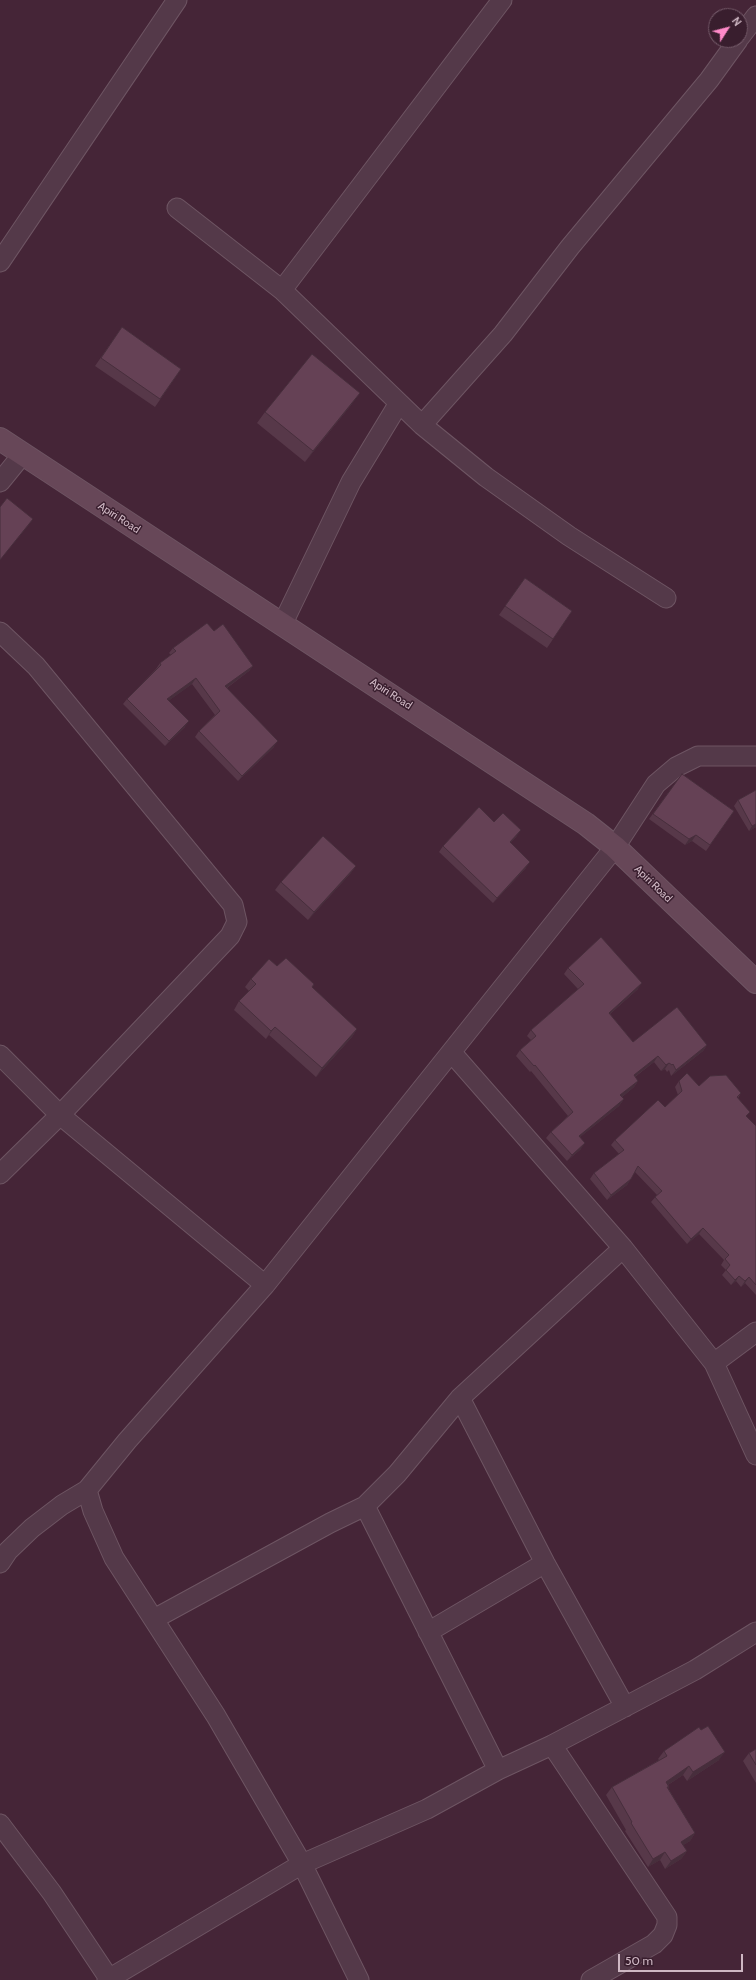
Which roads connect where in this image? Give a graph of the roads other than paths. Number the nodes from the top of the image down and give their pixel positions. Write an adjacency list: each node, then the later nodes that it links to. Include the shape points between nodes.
1 (177, 0): 7 (street)
2 (502, 0): 8 (street)
3 (756, 16): 4 (street)
4 (748, 26)
5 (732, 48): 10 (street, via 709,80 570,247 503,334)
6 (177, 208): 8 (street)
7 (0, 262)
8 (282, 290): 9 (street)
9 (399, 404): 10 (street); 15 (street, via 351,482)
10 (422, 425): 14 (street, via 486,477 563,532)
11 (0, 439): 12 (street, Apiri Road)
12 (22, 455): 13 (street); 15 (street, Apiri Road)
13 (0, 482)
14 (666, 598)
15 (283, 623): 18 (street, Apiri Road, via 586,824)
16 (0, 632): 22 (street, via 36,666 233,905 237,922 230,936)
17 (756, 756): 18 (street, via 698,756 676,767 656,784)
18 (614, 847): 19 (street, Apiri Road); 20 (street)
19 (756, 982)
20 (452, 1053): 24 (street); 25 (street)
21 (0, 1055): 22 (street)
22 (60, 1115): 23 (street); 25 (street)
23 (0, 1174)
24 (624, 1248): 27 (street); 28 (street)
25 (265, 1285): 30 (street)
26 (756, 1332): 27 (street)
27 (714, 1363): 29 (street)
28 (460, 1398): 31 (street, via 397,1474); 33 (street)
29 (756, 1455)
30 (86, 1490): 32 (street, via 62,1505); 34 (street, via 114,1558)
31 (365, 1506): 34 (street); 35 (street)
32 (3, 1553)
33 (545, 1563): 35 (street); 37 (street)
34 (154, 1619): 41 (street, via 216,1716)
35 (428, 1632): 39 (street)
36 (756, 1632): 37 (street, via 695,1670)
37 (625, 1707): 38 (street)
38 (552, 1745): 39 (street); 44 (street, via 668,1917 663,1935 654,1944)
39 (498, 1770): 41 (street, via 427,1809)
40 (0, 1824): 42 (street, via 52,1893)
41 (302, 1864): 42 (street); 43 (street)
42 (109, 1979)
43 (359, 1980)
44 (592, 1980)

